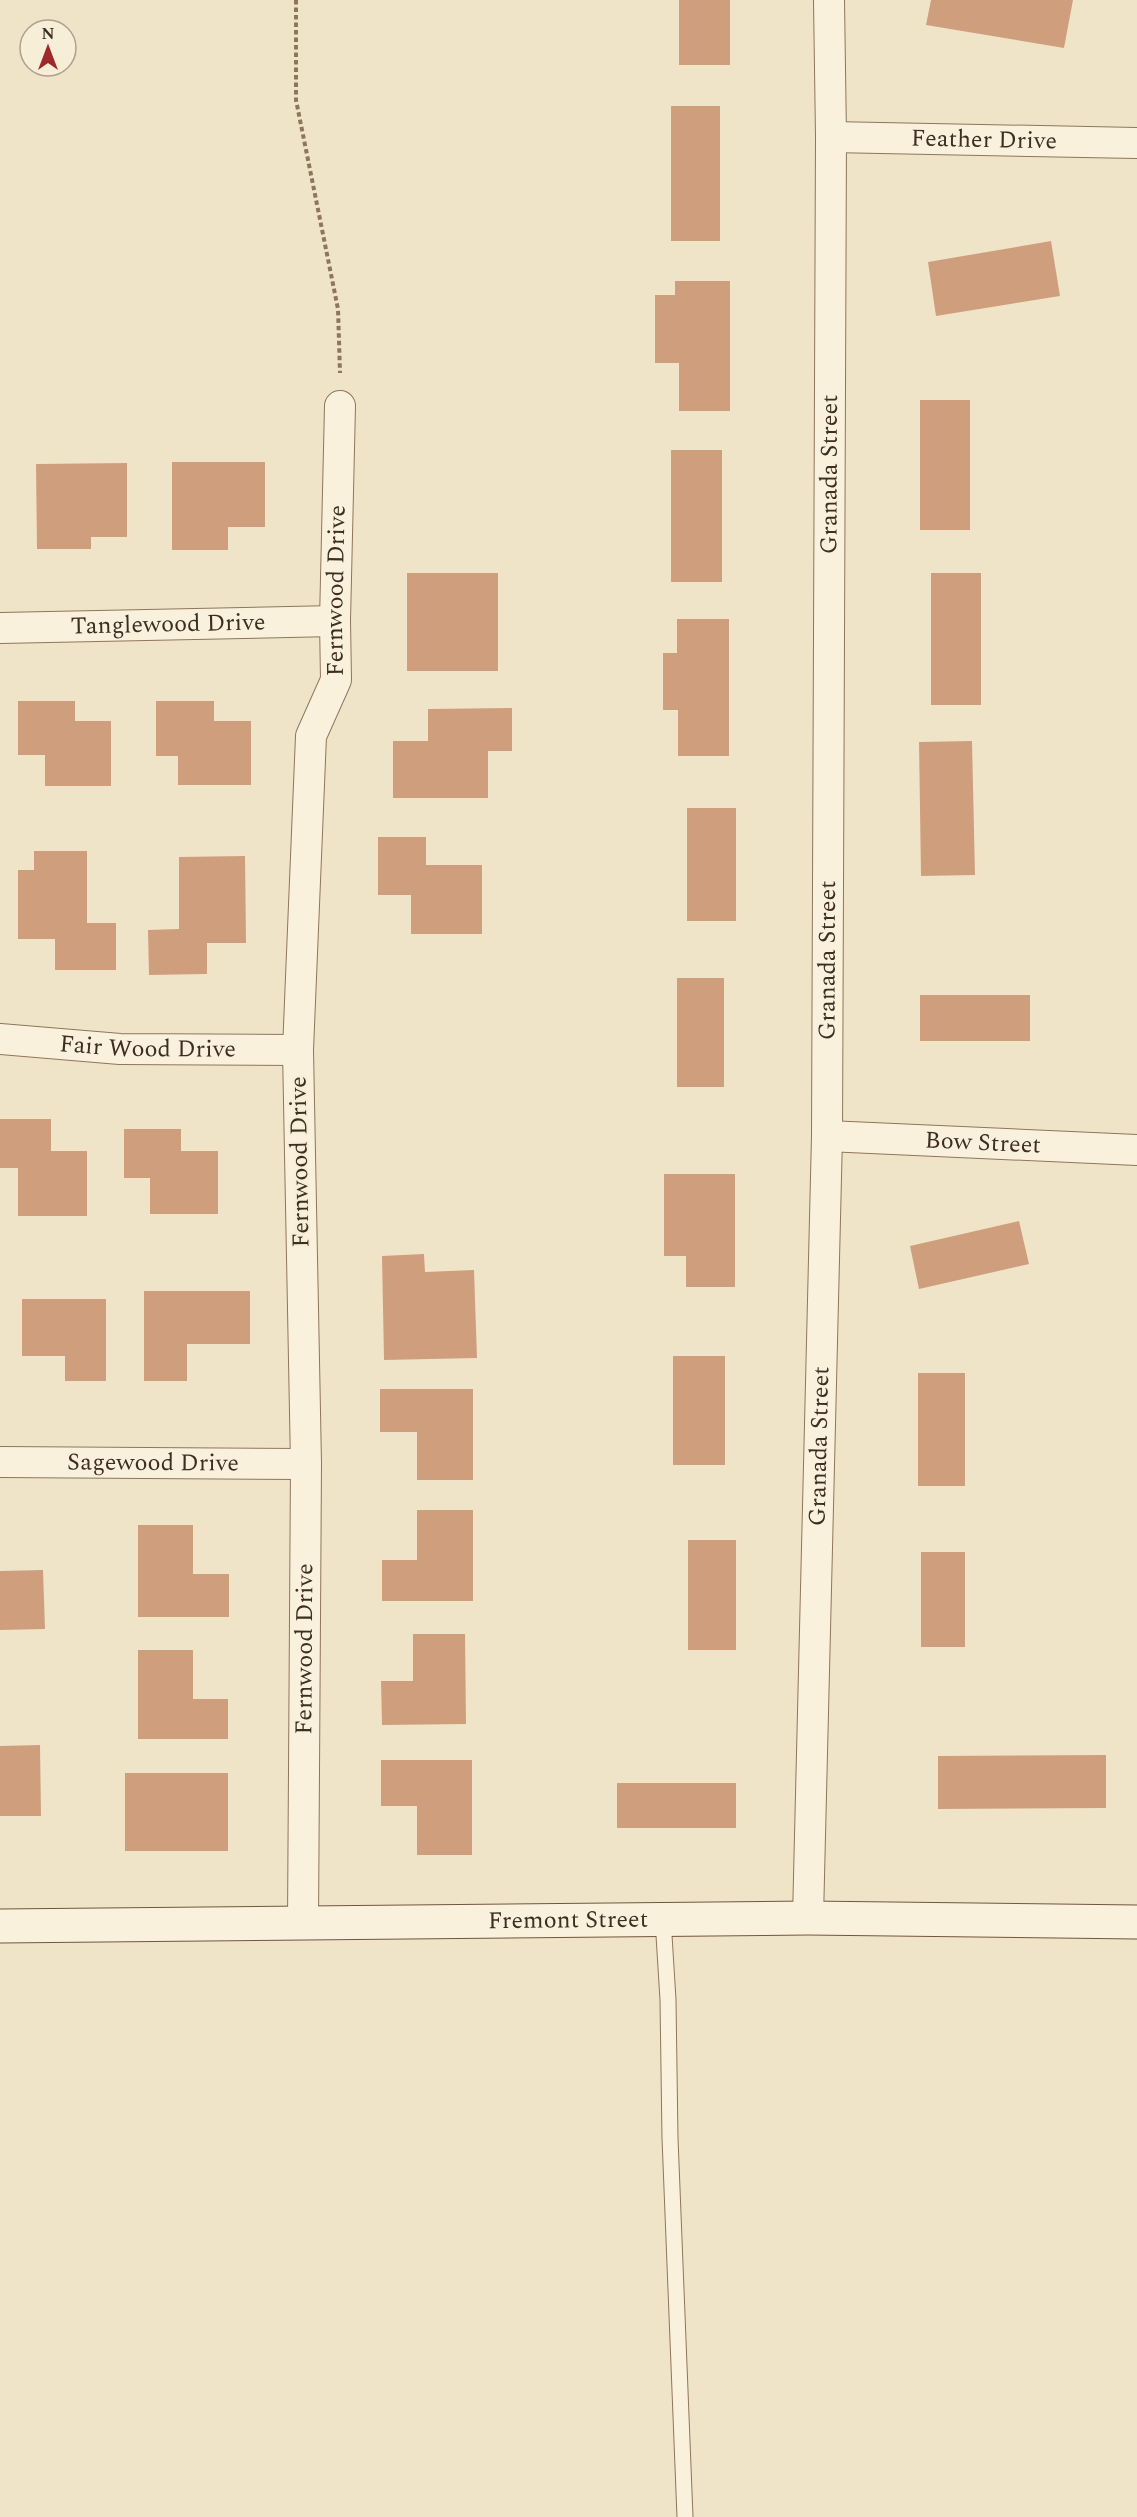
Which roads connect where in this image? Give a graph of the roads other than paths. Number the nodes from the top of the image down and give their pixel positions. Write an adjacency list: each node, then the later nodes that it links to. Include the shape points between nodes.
1 (829, 0): 2 (street, Granada Street)
2 (831, 137): 3 (street, Feather Drive); 9 (street, Granada Street)
3 (1137, 143)
4 (340, 406): 5 (street, Fernwood Drive)
5 (335, 621): 6 (street, Tanglewood Drive); 8 (street, Fernwood Drive, via 336,680 311,736)
6 (0, 628)
7 (0, 1039): 8 (street, Fair Wood Drive, via 120,1048)
8 (298, 1050): 12 (street, Fernwood Drive)
9 (827, 1136): 10 (street, Bow Street); 13 (street, Granada Street)
10 (1137, 1150)
11 (0, 1462): 12 (street, Sagewood Drive)
12 (306, 1464): 16 (street, Fernwood Drive)
13 (808, 1918): 14 (street, Fremont Street); 15 (street, Fremont Street)
14 (663, 1919): 16 (street, Fremont Street); 18 (lane)
15 (1137, 1922)
16 (303, 1923): 17 (street, Fremont Street)
17 (0, 1926)
18 (685, 2517)

